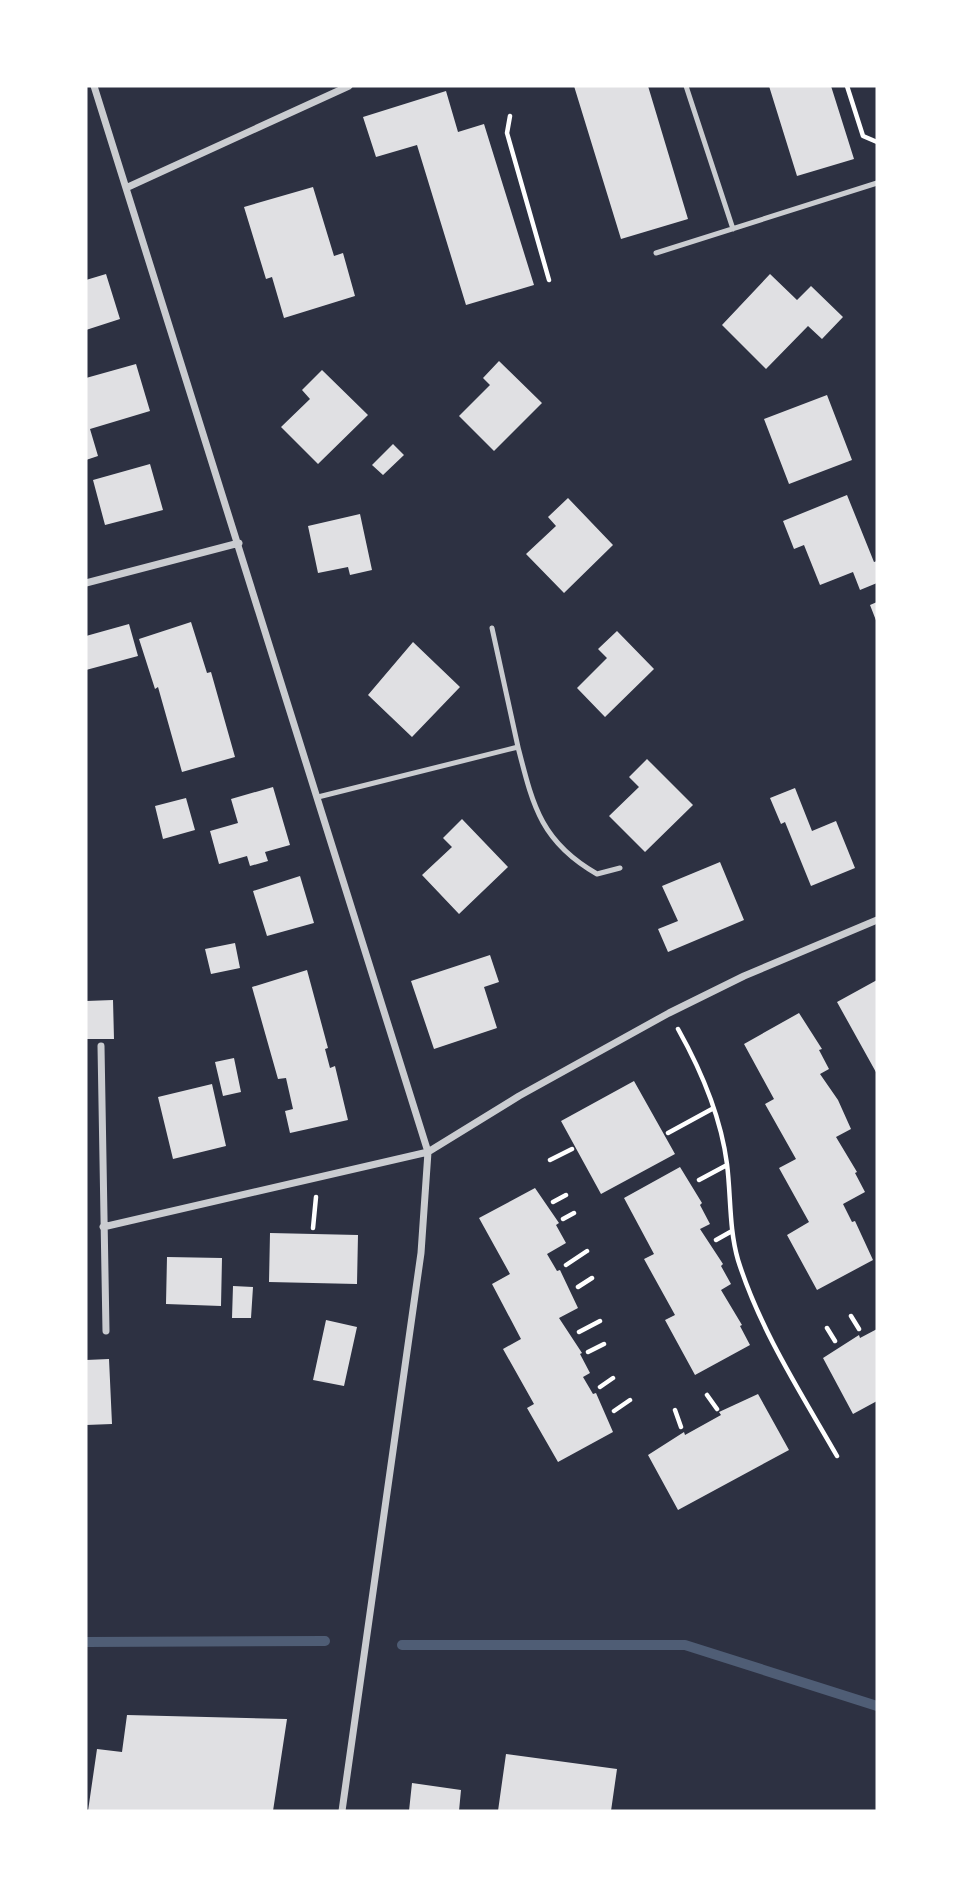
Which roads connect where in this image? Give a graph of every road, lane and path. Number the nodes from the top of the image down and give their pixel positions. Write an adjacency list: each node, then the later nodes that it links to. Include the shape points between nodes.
1 (94, 86): 8 (street)
2 (349, 86): 8 (street)
3 (686, 86): 9 (lane)
4 (848, 86): 6 (path, via 863,136)
5 (510, 116): 11 (path, via 507,133)
6 (877, 142)
7 (877, 183): 9 (lane)
8 (128, 187): 12 (street)
9 (733, 229): 10 (lane)
10 (656, 253)
11 (549, 280)
12 (239, 542): 13 (street); 16 (street)
13 (86, 583)
14 (492, 628): 15 (lane)
15 (518, 747): 16 (lane); 17 (lane, via 534,809 557,844 575,862 597,874)
16 (318, 797): 24 (street)
17 (621, 868)
18 (877, 920): 19 (street)
19 (669, 1013): 21 (path, via 696,1060); 24 (street)
20 (101, 1046): 32 (street)
21 (712, 1109): 22 (path); 26 (path)
22 (668, 1133)
23 (572, 1149): 25 (path)
24 (428, 1152): 32 (street); 57 (street, via 421,1253)
25 (550, 1160)
26 (727, 1165): 27 (path); 33 (path)
27 (699, 1180)
28 (566, 1195): 29 (path)
29 (553, 1202)
30 (575, 1213): 31 (path)
31 (563, 1219)
32 (103, 1227): 43 (street)
33 (732, 1231): 34 (path); 56 (path, via 738,1260 764,1325)
34 (716, 1240)
35 (587, 1251): 36 (path)
36 (566, 1265)
37 (592, 1278): 38 (path)
38 (578, 1287)
39 (850, 1316): 42 (path)
40 (600, 1321): 44 (path)
41 (827, 1328): 45 (path)
42 (859, 1329)
43 (106, 1331)
44 (579, 1332)
45 (835, 1341)
46 (604, 1344): 47 (path)
47 (589, 1352)
48 (613, 1378): 49 (path)
49 (600, 1387)
50 (707, 1395): 52 (path)
51 (630, 1400): 54 (path)
52 (716, 1409)
53 (675, 1410): 55 (path)
54 (614, 1411)
55 (681, 1427)
56 (836, 1456)
57 (342, 1811)

